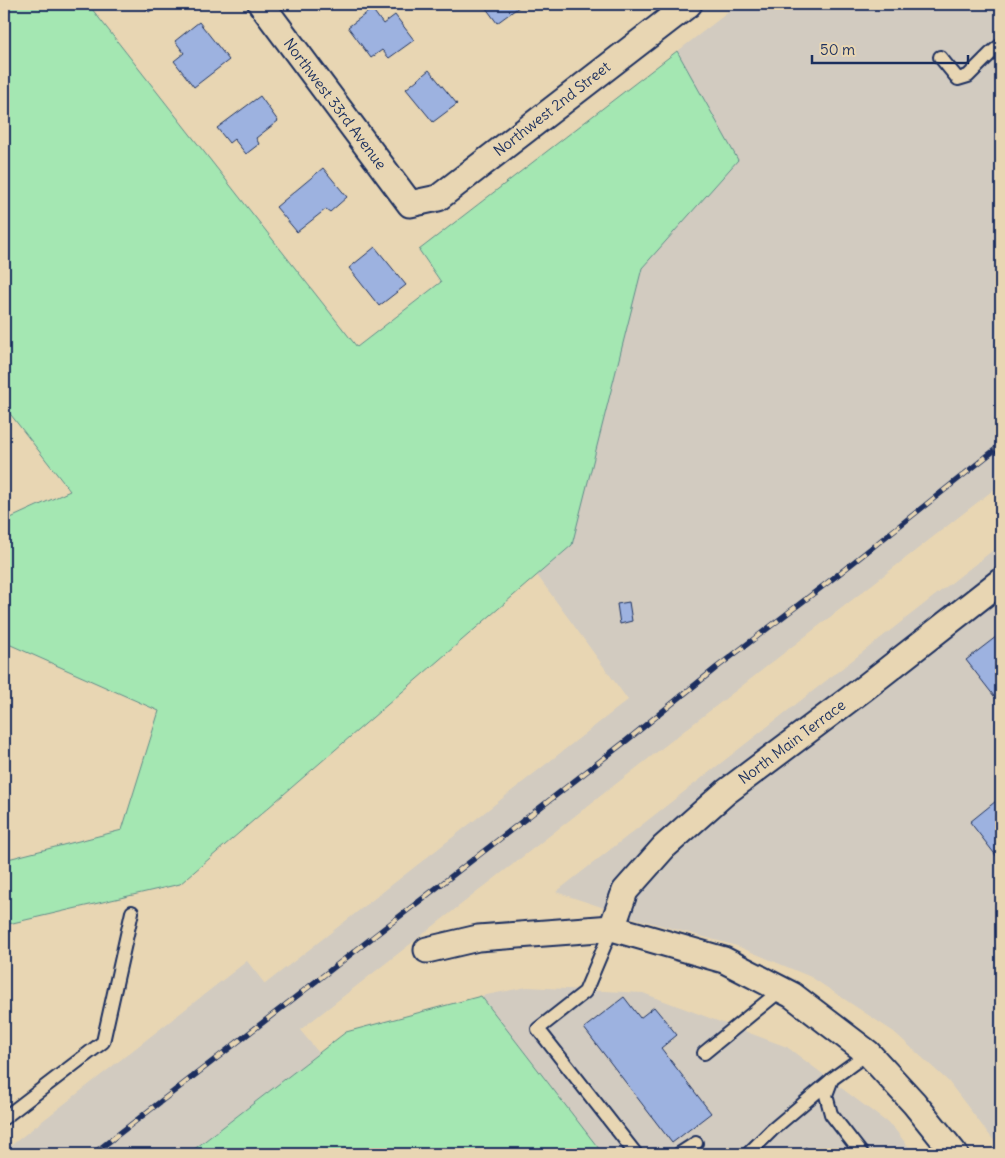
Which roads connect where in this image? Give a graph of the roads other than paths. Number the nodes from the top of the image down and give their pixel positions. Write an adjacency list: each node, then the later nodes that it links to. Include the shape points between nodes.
1 (260, 4): 5 (street, Northwest 33rd Avenue)
2 (689, 4): 5 (street, Northwest 2nd Street, via 438,198)
3 (1001, 45): 4 (lane, via 968,76 958,79)
4 (940, 57)
5 (410, 204)
6 (1000, 583): 8 (street, North Main Terrace, via 719,798 664,847 625,891)
7 (132, 912): 14 (lane, via 103,1042)
8 (612, 928): 9 (street, via 478,938); 10 (street, via 724,960); 16 (lane, via 584,992 538,1029)
9 (427, 950)
10 (781, 990): 11 (lane); 12 (street)
11 (704, 1053)
12 (868, 1053): 13 (lane); 20 (street)
13 (832, 1079): 18 (lane); 19 (lane, via 826,1095 831,1114)
14 (4, 1118)
15 (696, 1143): 17 (lane)
16 (636, 1154)
17 (679, 1154)
18 (748, 1154)
19 (862, 1154)
20 (955, 1154)

